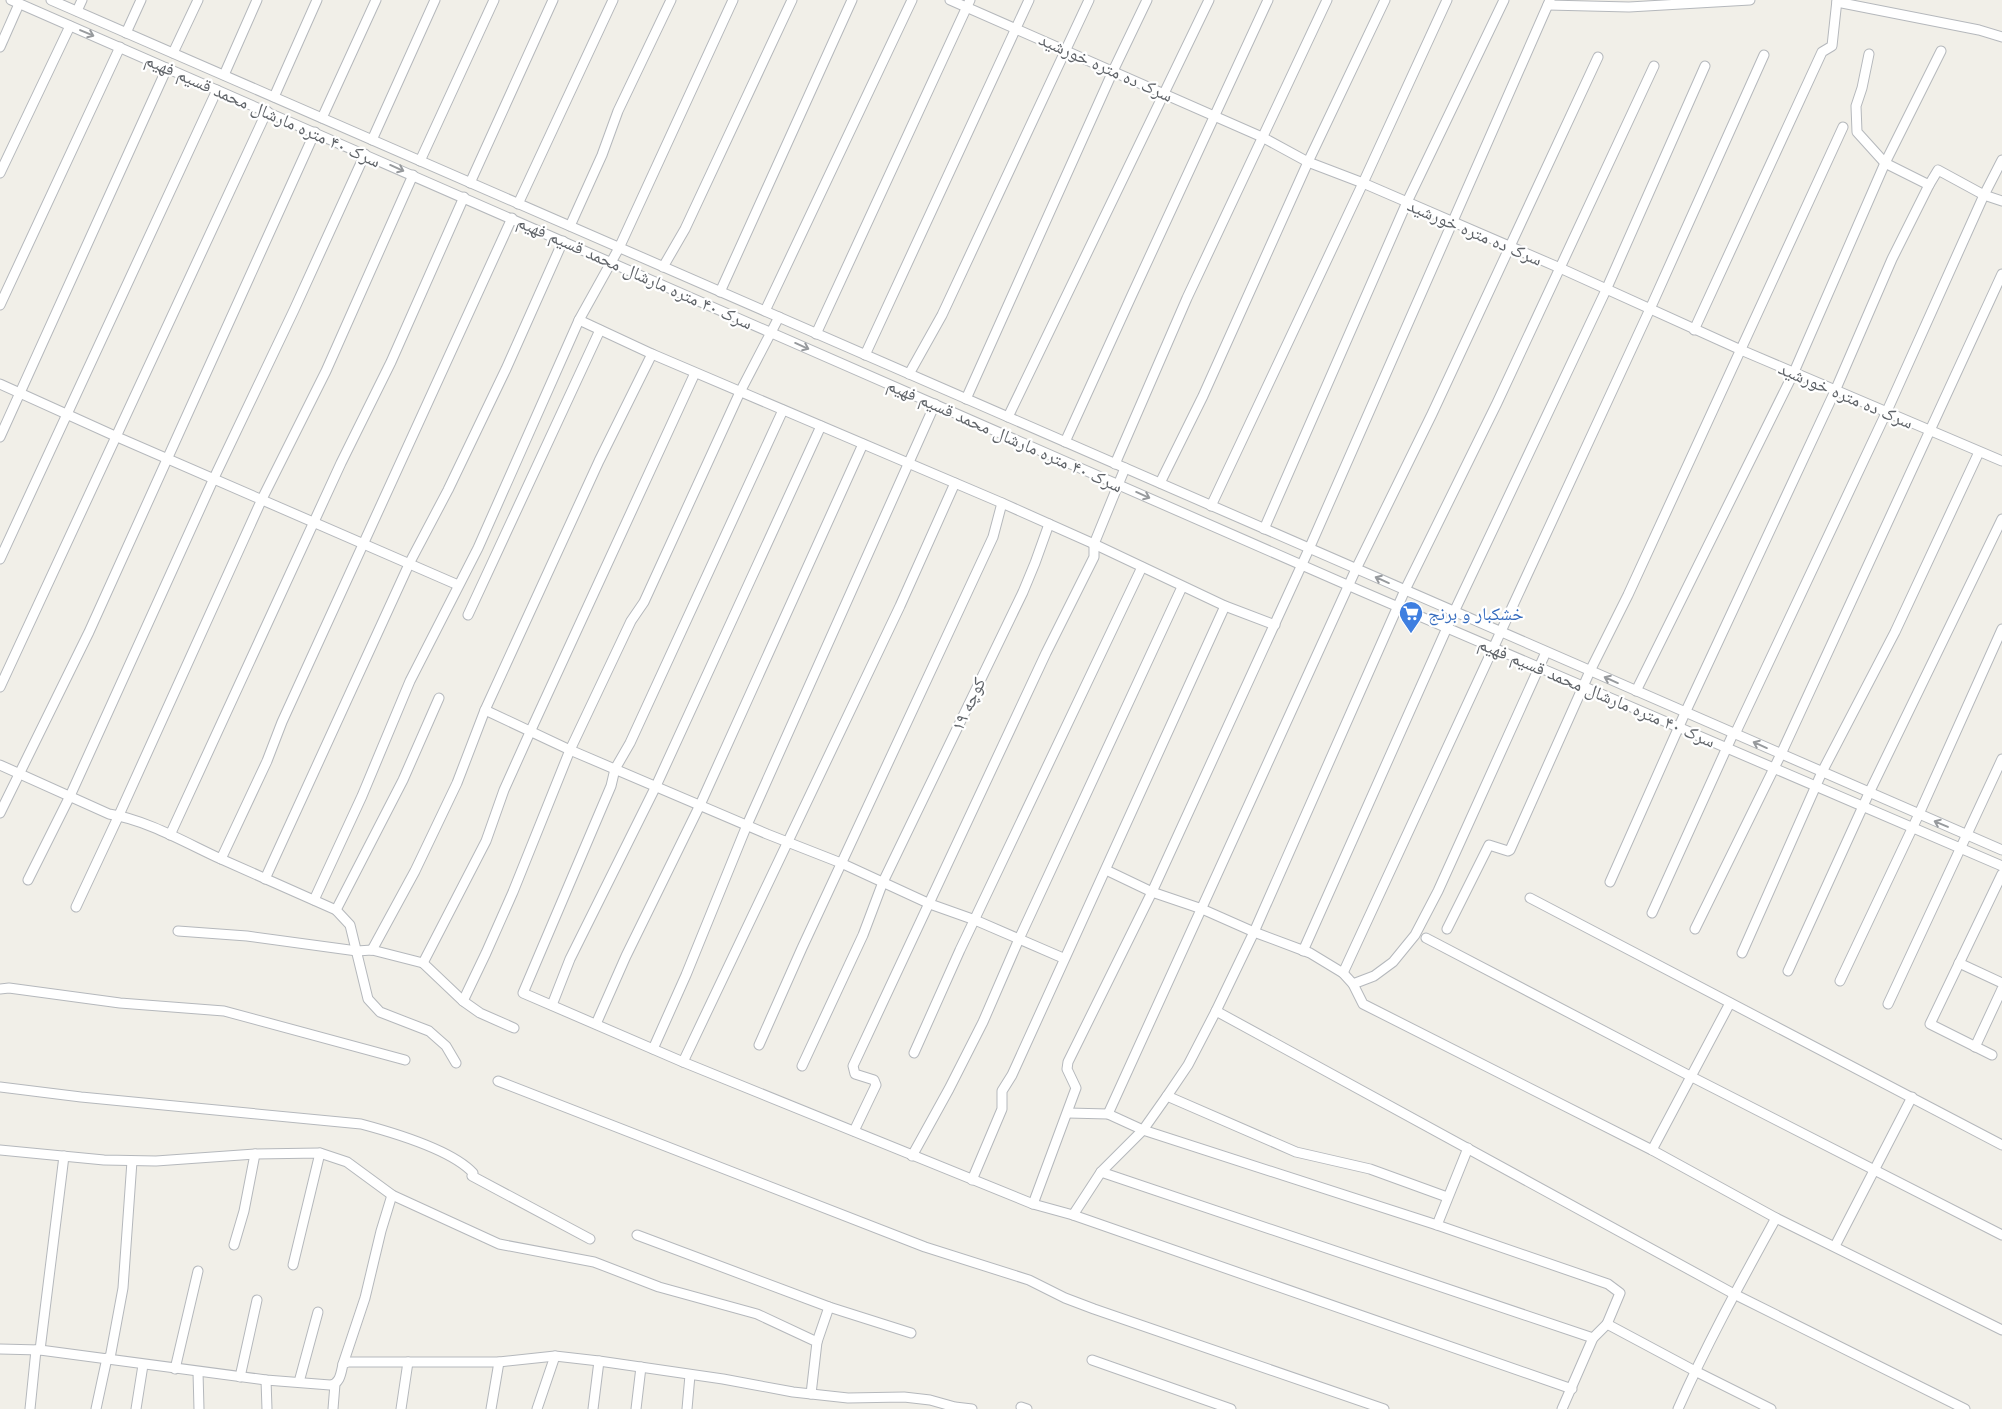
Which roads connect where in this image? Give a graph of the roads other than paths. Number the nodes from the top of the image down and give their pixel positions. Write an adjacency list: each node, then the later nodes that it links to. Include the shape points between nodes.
1 (51, 0): 32 (street, سرک ۴۰ متره مارشال محمد قسیم فهیم)
2 (82, 0): 32 (street)
3 (141, 0): 35 (street)
4 (198, 0): 41 (street)
5 (257, 0): 49 (street)
6 (317, 0): 52 (street)
7 (376, 0): 55 (street)
8 (435, 0): 59 (street)
9 (494, 0): 62 (street)
10 (553, 0): 67 (street)
11 (613, 0): 74 (street)
12 (671, 0): 77 (street, via 618,111)
13 (733, 0): 79 (street)
14 (792, 0): 82 (street, via 685,229)
15 (852, 0): 86 (street)
16 (912, 0): 89 (street)
17 (950, 0): 30 (street, سرک ده متره خورشید)
18 (1029, 0): 34 (street)
19 (1088, 0): 39 (street)
20 (1147, 0): 48 (street)
21 (1209, 0): 51 (street)
22 (1268, 0): 54 (street)
23 (1327, 0): 58 (street)
24 (1384, 0): 63 (street)
25 (1446, 0): 68 (street)
26 (1504, 0): 73 (street)
27 (1750, 0): 31 (street, via 1629,7)
28 (1838, 1): 36 (street); 93 (street, via 1832,46 1822,52)
29 (15, 2): 33 (street, سرک ۴۰ متره مارشال محمد قسیم فهیم); 37 (street)
30 (968, 3): 34 (street, سرک ده متره خورشید); 95 (street)
31 (1549, 3): 76 (street)
32 (77, 11): 35 (street, سرک ۴۰ متره مارشال محمد قسیم فهیم)
33 (70, 26): 38 (street, سرک ۴۰ متره مارشال محمد قسیم فهیم, one-way to 38); 65 (street)
34 (1016, 28): 39 (street, سرک ده متره خورشید); 98 (street)
35 (126, 33): 41 (street, سرک ۴۰ متره مارشال محمد قسیم فهیم)
36 (2002, 37)
37 (0, 47)
38 (120, 48): 47 (street, سرک ۴۰ متره مارشال محمد قسیم فهیم); 87 (street)
39 (1065, 50): 48 (street, سرک ده متره خورشید); 101 (street, via 942,316)
40 (1941, 51): 64 (street)
41 (174, 53): 49 (street, سرک ۴۰ متره مارشال محمد قسیم فهیم)
42 (1868, 54): 64 (street, via 1856,106 1857,132)
43 (1764, 55): 88 (street)
44 (1598, 57): 80 (street)
45 (1654, 66): 83 (street)
46 (1705, 66): 85 (street)
47 (167, 68): 50 (street, سرک ۴۰ متره مارشال محمد قسیم فهیم); 104 (street)
48 (1113, 72): 51 (street, سرک ده متره خورشید); 106 (street)
49 (224, 75): 52 (street, سرک ۴۰ متره مارشال محمد قسیم فهیم)
50 (217, 90): 53 (street, سرک ۴۰ متره مارشال محمد قسیم فهیم); 110 (street)
51 (1163, 92): 54 (street, سرک ده متره خورشید); 111 (street)
52 (274, 97): 55 (street, سرک ۴۰ متره مارشال محمد قسیم فهیم)
53 (267, 112): 57 (street, سرک ۴۰ متره مارشال محمد قسیم فهیم); 114 (street)
54 (1215, 116): 58 (street, سرک ده متره خورشید); 116 (street)
55 (322, 118): 59 (street, سرک ۴۰ متره مارشال محمد قسیم فهیم)
56 (1843, 127): 96 (street)
57 (315, 132): 60 (street, سرک ۴۰ متره مارشال محمد قسیم فهیم); 119 (street)
58 (1262, 137): 63 (street, سرک ده متره خورشید); 122 (street)
59 (372, 140): 62 (street, سرک ۴۰ متره مارشال محمد قسیم فهیم)
60 (365, 154): 66 (street, سرک ۴۰ متره مارشال محمد قسیم فهیم, one-way to 66); 124 (street)
61 (2002, 160): 70 (street)
62 (420, 161): 67 (street, سرک ۴۰ متره مارشال محمد قسیم فهیم)
63 (1308, 162): 68 (street, سرک ده متره خورشید); 126 (street, via 1203,396)
64 (1885, 163): 69 (street); 99 (street)
65 (0, 173)
66 (413, 175): 71 (street, سرک ۴۰ متره مارشال محمد قسیم فهیم); 128 (street, via 326,371)
67 (470, 183): 74 (street, سرک ۴۰ متره مارشال محمد قسیم فهیم)
68 (1363, 183): 73 (street, سرک ده متره خورشید); 130 (street)
69 (1929, 185): 70 (street, via 1938,170); 103 (street, via 1892,259)
70 (1984, 195): 72 (street); 109 (street)
71 (464, 197): 75 (street, سرک ۴۰ متره مارشال محمد قسیم فهیم); 132 (street, via 391,362)
72 (2002, 201)
73 (1407, 202): 76 (street, سرک ده متره خورشید); 134 (street)
74 (518, 204): 77 (street, سرک ۴۰ متره مارشال محمد قسیم فهیم)
75 (512, 218): 78 (street, سرک ۴۰ متره مارشال محمد قسیم فهیم); 135 (street)
76 (1453, 223): 80 (street, سرک ده متره خورشید); 137 (street)
77 (570, 226): 79 (street, سرک ۴۰ متره مارشال محمد قسیم فهیم)
78 (563, 241): 81 (street, سرک ۴۰ متره مارشال محمد قسیم فهیم); 139 (street, via 506,369)
79 (619, 248): 81 (street); 82 (street, سرک ۴۰ متره مارشال محمد قسیم فهیم)
80 (1510, 248): 83 (street, سرک ده متره خورشید); 142 (street)
81 (611, 262): 91 (street); 94 (street, سرک ۴۰ متره مارشال محمد قسیم فهیم)
82 (663, 267): 86 (street, سرک ۴۰ متره مارشال محمد قسیم فهیم)
83 (1560, 268): 85 (street, سرک ده متره خورشید); 146 (street)
84 (2002, 274): 113 (street)
85 (1606, 290): 88 (street, سرک ده متره خورشید); 149 (street)
86 (720, 292): 89 (street, سرک ۴۰ متره مارشال محمد قسیم فهیم)
87 (0, 305)
88 (1650, 309): 93 (street, سرک ده متره خورشید); 154 (street)
89 (765, 311): 90 (street, سرک ۴۰ متره مارشال محمد قسیم فهیم)
90 (779, 317): 94 (street); 95 (street, سرک ۴۰ متره مارشال محمد قسیم فهیم)
91 (579, 320): 92 (street); 143 (street, via 478,548)
92 (600, 330): 97 (street); 150 (street)
93 (1694, 330): 96 (street, سرک ده متره خورشید)
94 (771, 332): 105 (street); 107 (street, سرک ۴۰ متره مارشال محمد قسیم فهیم, one-way to 107)
95 (816, 334): 98 (street, سرک ۴۰ متره مارشال محمد قسیم فهیم)
96 (1741, 350): 99 (street, سرک ده متره خورشید); 158 (street)
97 (652, 354): 100 (street); 163 (street)
98 (866, 355): 101 (street, سرک ۴۰ متره مارشال محمد قسیم فهیم)
99 (1794, 372): 103 (street, سرک ده متره خورشید); 161 (street)
100 (695, 373): 105 (street); 166 (street)
101 (909, 374): 106 (street, سرک ۴۰ متره مارشال محمد قسیم فهیم)
102 (0, 384): 104 (street)
103 (1835, 391): 109 (street, سرک ده متره خورشید); 164 (street)
104 (20, 392): 110 (street); 115 (street)
105 (740, 392): 108 (street); 169 (street, via 644,602 631,621)
106 (966, 399): 111 (street, سرک ۴۰ متره مارشال محمد قسیم فهیم)
107 (935, 404): 121 (street); 127 (street, سرک ۴۰ متره مارشال محمد قسیم فهیم)
108 (783, 410): 112 (street); 174 (street, via 630,743)
109 (1887, 411): 113 (street, سرک ده متره خورشید); 167 (street)
110 (68, 415): 114 (street); 138 (street)
111 (1008, 417): 116 (street, سرک ۴۰ متره مارشال محمد قسیم فهیم)
112 (821, 426): 117 (street); 177 (street)
113 (1929, 430): 118 (street, سرک ده متره خورشید); 170 (street)
114 (115, 436): 119 (street); 160 (street)
115 (0, 437)
116 (1066, 442): 122 (street, سرک ۴۰ متره مارشال محمد قسیم فهیم)
117 (863, 444): 121 (street); 181 (street)
118 (1979, 452): 120 (street, سرک ده متره خورشید); 175 (street, via 1895,632)
119 (166, 458): 124 (street); 176 (street, via 89,632)
120 (2002, 461)
121 (909, 463): 125 (street); 186 (street)
122 (1115, 464): 123 (street, سرک ۴۰ متره مارشال محمد قسیم فهیم)
123 (1125, 468): 126 (street, سرک ۴۰ متره مارشال محمد قسیم فهیم); 127 (street)
124 (214, 478): 128 (street); 180 (street)
125 (955, 483): 129 (street); 190 (street, via 907,591)
126 (1160, 483): 130 (street, سرک ۴۰ متره مارشال محمد قسیم فهیم)
127 (1119, 484): 136 (street); 140 (street, سرک ۴۰ متره مارشال محمد قسیم فهیم, one-way to 140)
128 (262, 499): 132 (street); 185 (street)
129 (1002, 503): 133 (street); 194 (street, via 993,537)
130 (1211, 506): 134 (street, سرک ۴۰ متره مارشال محمد قسیم فهیم)
131 (2002, 519): 179 (street)
132 (314, 522): 135 (street); 188 (street)
133 (1049, 524): 136 (street); 200 (street, کوچه ۱۹, via 1023,592)
134 (1264, 529): 137 (street, سرک ۴۰ متره مارشال محمد قسیم فهیم)
135 (364, 544): 139 (street); 193 (street)
136 (1094, 544): 141 (street); 205 (street, via 1094,557)
137 (1309, 549): 140 (street); 142 (street, سرک ۴۰ متره مارشال محمد قسیم فهیم)
138 (0, 559)
139 (410, 562): 143 (street); 198 (street)
140 (1302, 565): 144 (street, سرک ۴۰ متره مارشال محمد قسیم فهیم); 151 (street)
141 (1142, 567): 145 (street); 210 (street)
142 (1356, 569): 144 (street); 146 (street, سرک ۴۰ متره مارشال محمد قسیم فهیم, one-way to 142)
143 (458, 585): 204 (street, via 410,681)
144 (1349, 586): 148 (street, سرک ۴۰ متره مارشال محمد قسیم فهیم); 207 (street)
145 (1182, 587): 147 (street); 216 (street)
146 (1405, 590): 148 (street); 149 (street, سرک ۴۰ متره مارشال محمد قسیم فهیم)
147 (1225, 606): 151 (street); 196 (street)
148 (1398, 607): 152 (street, سرک ۴۰ متره مارشال محمد قسیم فهیم); 214 (street)
149 (1454, 612): 152 (street); 154 (street, سرک ۴۰ متره مارشال محمد قسیم فهیم)
150 (468, 615)
151 (1275, 625): 202 (street)
152 (1446, 628): 155 (street, سرک ۴۰ متره مارشال محمد قسیم فهیم); 219 (street)
153 (2002, 629): 184 (street)
154 (1500, 632): 155 (street); 156 (street, سرک ۴۰ متره مارشال محمد قسیم فهیم)
155 (1493, 648): 157 (street, سرک ۴۰ متره مارشال محمد قسیم فهیم); 225 (street)
156 (1546, 652): 157 (street); 158 (street, سرک ۴۰ متره مارشال محمد قسیم فهیم)
157 (1539, 667): 159 (street, سرک ۴۰ متره مارشال محمد قسیم فهیم); 228 (street, via 1415,935 1393,962 1374,976)
158 (1590, 671): 159 (street); 161 (street, سرک ۴۰ متره مارشال محمد قسیم فهیم, one-way to 158)
159 (1584, 686): 165 (street, سرک ۴۰ متره مارشال محمد قسیم فهیم); 211 (street, via 1510,850 1489,845)
160 (0, 687)
161 (1636, 691): 164 (street, سرک ۴۰ متره مارشال محمد قسیم فهیم)
162 (440, 698): 208 (street, via 403,780)
163 (485, 710): 166 (street); 218 (street, via 457,783)
164 (1685, 712): 165 (street); 167 (street, سرک ۴۰ متره مارشال محمد قسیم فهیم)
165 (1679, 727): 168 (street, سرک ۴۰ متره مارشال محمد قسیم فهیم); 201 (street)
166 (531, 730): 169 (street); 222 (street, via 486,841)
167 (1734, 734): 168 (street); 170 (street, سرک ۴۰ متره مارشال محمد قسیم فهیم, one-way to 167)
168 (1727, 748): 173 (street, سرک ۴۰ متره مارشال محمد قسیم فهیم); 209 (street)
169 (570, 750): 174 (street); 231 (street, via 513,892)
170 (1781, 754): 173 (street); 175 (street, سرک ۴۰ متره مارشال محمد قسیم فهیم)
171 (2002, 759): 189 (street)
172 (0, 765): 176 (street)
173 (1774, 768): 178 (street, سرک ۴۰ متره مارشال محمد قسیم فهیم); 212 (street)
174 (615, 769): 177 (street); 234 (street, via 523,993)
175 (1822, 772): 178 (street); 179 (street, سرک ۴۰ متره مارشال محمد قسیم فهیم)
176 (20, 774): 180 (street); 183 (street)
177 (656, 786): 181 (street); 234 (street, via 570,959)
178 (1816, 786): 182 (street, سرک ۴۰ متره مارشال محمد قسیم فهیم); 220 (street)
179 (1869, 793): 182 (street); 184 (street, سرک ۴۰ متره مارشال محمد قسیم فهیم)
180 (70, 796): 185 (street, via 109,814); 199 (street)
181 (700, 805): 186 (street); 236 (street)
182 (1863, 806): 187 (street, سرک ۴۰ متره مارشال محمد قسیم فهیم); 224 (street)
183 (0, 813)
184 (1919, 814): 187 (street); 189 (street, سرک ۴۰ متره مارشال محمد قسیم فهیم, one-way to 184)
185 (119, 815): 188 (street); 206 (street)
186 (747, 825): 190 (street); 240 (street)
187 (1913, 828): 191 (street, سرک ۴۰ متره مارشال محمد قسیم فهیم); 226 (street)
188 (170, 835): 193 (street)
189 (1968, 836): 191 (street); 192 (street, سرک ۴۰ متره مارشال محمد قسیم فهیم)
190 (786, 841): 194 (street); 244 (street)
191 (1962, 848): 195 (street, سرک ۴۰ متره مارشال محمد قسیم فهیم); 233 (street)
192 (2002, 850)
193 (221, 859): 198 (street)
194 (841, 863): 200 (street); 238 (street)
195 (2002, 866)
196 (1106, 870): 202 (street); 221 (street)
197 (2002, 874): 223 (street)
198 (265, 879): 204 (street)
199 (28, 880)
200 (883, 882): 205 (street); 246 (street, کوچه ۱۹, via 863,936)
201 (1610, 882)
202 (1152, 892): 207 (street); 252 (street, via 1068,1062 1076,1088)
203 (1530, 898): 232 (street)
204 (314, 900): 208 (street)
205 (930, 904): 210 (street); 255 (street, via 853,1066 855,1074 874,1080 876,1085)
206 (76, 907)
207 (1202, 909): 214 (street); 253 (street)
208 (336, 910): 217 (street, via 350,925)
209 (1652, 913)
210 (975, 920): 216 (street); 241 (street)
211 (1447, 929)
212 (1695, 929)
213 (178, 931): 217 (street)
214 (1254, 932): 219 (street); 235 (street)
215 (1426, 938): 247 (street)
216 (1019, 939): 221 (street); 263 (street, via 983,1022)
217 (357, 950): 218 (street); 245 (street, via 368,999 380,1012 429,1031 446,1046)
218 (372, 950): 222 (street)
219 (1303, 951): 225 (street)
220 (1742, 953)
221 (1063, 958): 267 (street, via 1002,1091 1002,1109)
222 (422, 963): 231 (street)
223 (1959, 963): 227 (street); 239 (street, via 1930,1024)
224 (1788, 971)
225 (1343, 972): 228 (street)
226 (1840, 981)
227 (2002, 983)
228 (1353, 984): 259 (street, via 1363,1004)
229 (0, 989): 243 (street, via 224,1011)
230 (2002, 989): 239 (street)
231 (463, 1001): 237 (street)
232 (1730, 1003): 247 (street); 251 (street)
233 (1888, 1004)
234 (552, 1005): 236 (street)
235 (1216, 1011): 250 (street, via 1188,1065); 257 (street)
236 (596, 1024): 240 (street)
237 (514, 1028)
238 (759, 1045)
239 (1975, 1047): 242 (street)
240 (652, 1049): 244 (street)
241 (914, 1054)
242 (1992, 1055)
243 (405, 1060)
244 (683, 1062): 255 (street)
245 (456, 1063)
246 (802, 1066)
247 (1692, 1077): 259 (street); 265 (street)
248 (498, 1081): 325 (street, via 925,1247 1029,1280 1094,1309)
249 (0, 1087): 276 (street, via 361,1124 399,1134 462,1163 473,1173 472,1176)
250 (1167, 1096): 254 (street); 269 (street, via 1296,1152 1370,1169)
251 (1912, 1097): 256 (street); 265 (street)
252 (1068, 1114): 253 (street); 270 (street)
253 (1108, 1114): 254 (street)
254 (1143, 1130): 266 (street); 273 (street)
255 (854, 1131): 263 (street)
256 (2002, 1145)
257 (1468, 1148): 269 (street); 281 (street)
258 (0, 1150): 262 (street)
259 (1652, 1150): 272 (street)
260 (320, 1153): 261 (street); 268 (street, via 347,1162); 279 (street)
261 (255, 1154): 264 (street); 277 (street)
262 (64, 1156): 264 (street); 291 (street)
263 (912, 1156): 267 (street)
264 (132, 1161): 293 (street, via 123,1288)
265 (1875, 1169): 275 (street); 278 (street)
266 (1101, 1172): 271 (street); 288 (street)
267 (972, 1180): 270 (street)
268 (392, 1195): 289 (street, via 499,1244 594,1262 659,1287 757,1314); 298 (street, via 365,1298)
269 (1447, 1197): 273 (street)
270 (1033, 1204): 271 (street)
271 (1073, 1215): 309 (street)
272 (1776, 1218): 278 (street); 281 (street)
273 (1437, 1225): 285 (street, via 1608,1284 1620,1293)
274 (637, 1235): 283 (street)
275 (2002, 1235)
276 (590, 1239)
277 (234, 1245)
278 (1834, 1246): 286 (street)
279 (293, 1265)
280 (198, 1271): 301 (street)
281 (1734, 1294): 302 (street); 329 (street)
282 (257, 1300): 305 (street)
283 (829, 1307): 287 (street); 289 (street)
284 (318, 1312): 307 (street)
285 (1608, 1324): 288 (street); 302 (street)
286 (2002, 1330)
287 (911, 1333)
288 (1593, 1338): 309 (street)
289 (817, 1342): 310 (street)
290 (0, 1349): 291 (street)
291 (38, 1350): 293 (street); 311 (street)
292 (555, 1356): 295 (street); 297 (street); 319 (street)
293 (109, 1358): 299 (street); 312 (street)
294 (1092, 1360): 324 (street)
295 (599, 1361): 300 (street); 320 (street)
296 (408, 1362): 297 (street); 298 (street); 317 (street)
297 (499, 1362): 318 (street)
298 (343, 1364): 308 (street)
299 (143, 1365): 301 (street); 313 (street)
300 (641, 1367): 304 (street); 321 (street)
301 (175, 1369): 303 (street)
302 (1695, 1371): 327 (street); 328 (street)
303 (198, 1372): 305 (street); 314 (street)
304 (690, 1374): 310 (street); 322 (street)
305 (240, 1377): 306 (street)
306 (266, 1380): 307 (street); 315 (street)
307 (299, 1382): 308 (street)
308 (335, 1384): 316 (street)
309 (1572, 1388): 326 (street)
310 (811, 1394): 323 (street, via 848,1398 904,1397)
311 (30, 1409)
312 (96, 1409)
313 (136, 1409)
314 (199, 1409)
315 (267, 1409)
316 (334, 1409)
317 (401, 1409)
318 (491, 1409)
319 (537, 1409)
320 (593, 1409)
321 (636, 1409)
322 (686, 1409)
323 (972, 1409)
324 (1231, 1409)
325 (1384, 1409)
326 (1562, 1409)
327 (1678, 1409)
328 (1771, 1409)
329 (1965, 1409)

